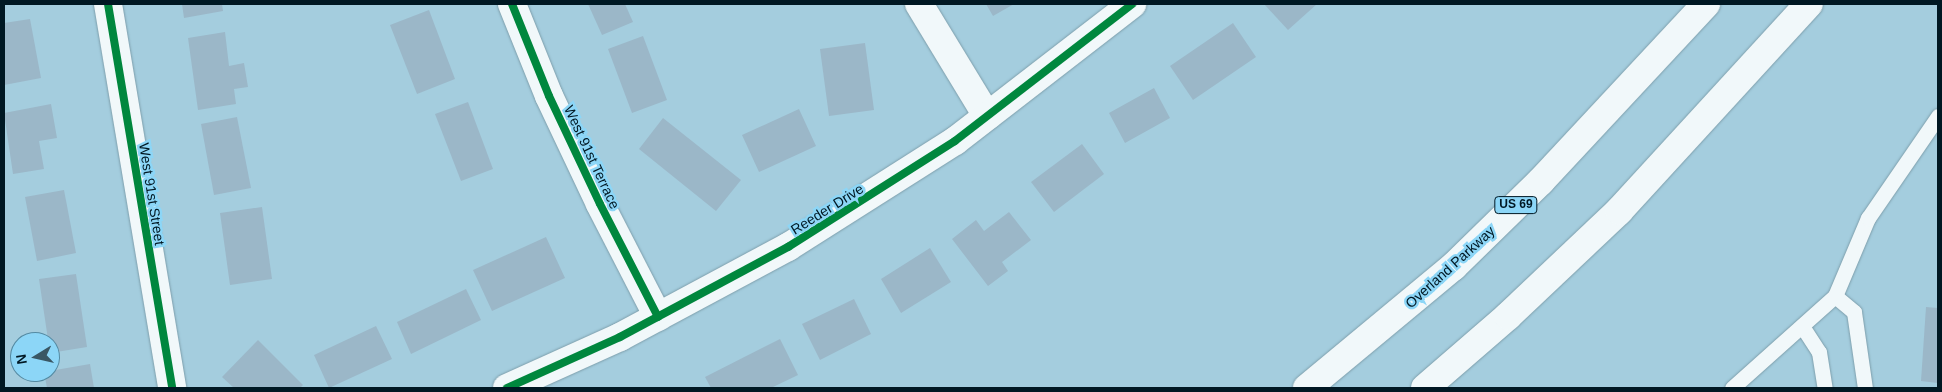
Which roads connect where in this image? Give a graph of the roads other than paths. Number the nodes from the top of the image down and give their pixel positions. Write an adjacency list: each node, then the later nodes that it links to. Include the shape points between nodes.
1 (108, 4): 12 (main road, West 91st Street)
2 (512, 4): 10 (main road, West 91st Terrace, via 549,96)
3 (919, 4): 7 (main road)
4 (1132, 4): 7 (main road, Reeder Drive)
5 (1706, 4): 14 (main road, Overland Parkway / US 69, via 1541,181 1453,267)
6 (1809, 4): 15 (main road, via 1619,211 1508,316)
7 (987, 116): 10 (main road, Reeder Drive, via 890,185 788,247)
8 (1938, 116): 9 (lane, via 1868,218)
9 (1836, 296): 11 (lane); 18 (lane, via 1854,312)
10 (658, 317): 13 (main road, Reeder Drive)
11 (1802, 326): 16 (lane); 17 (lane, via 1819,352)
12 (172, 388)
13 (507, 388)
14 (1307, 388)
15 (1424, 388)
16 (1732, 388)
17 (1825, 388)
18 (1865, 388)

